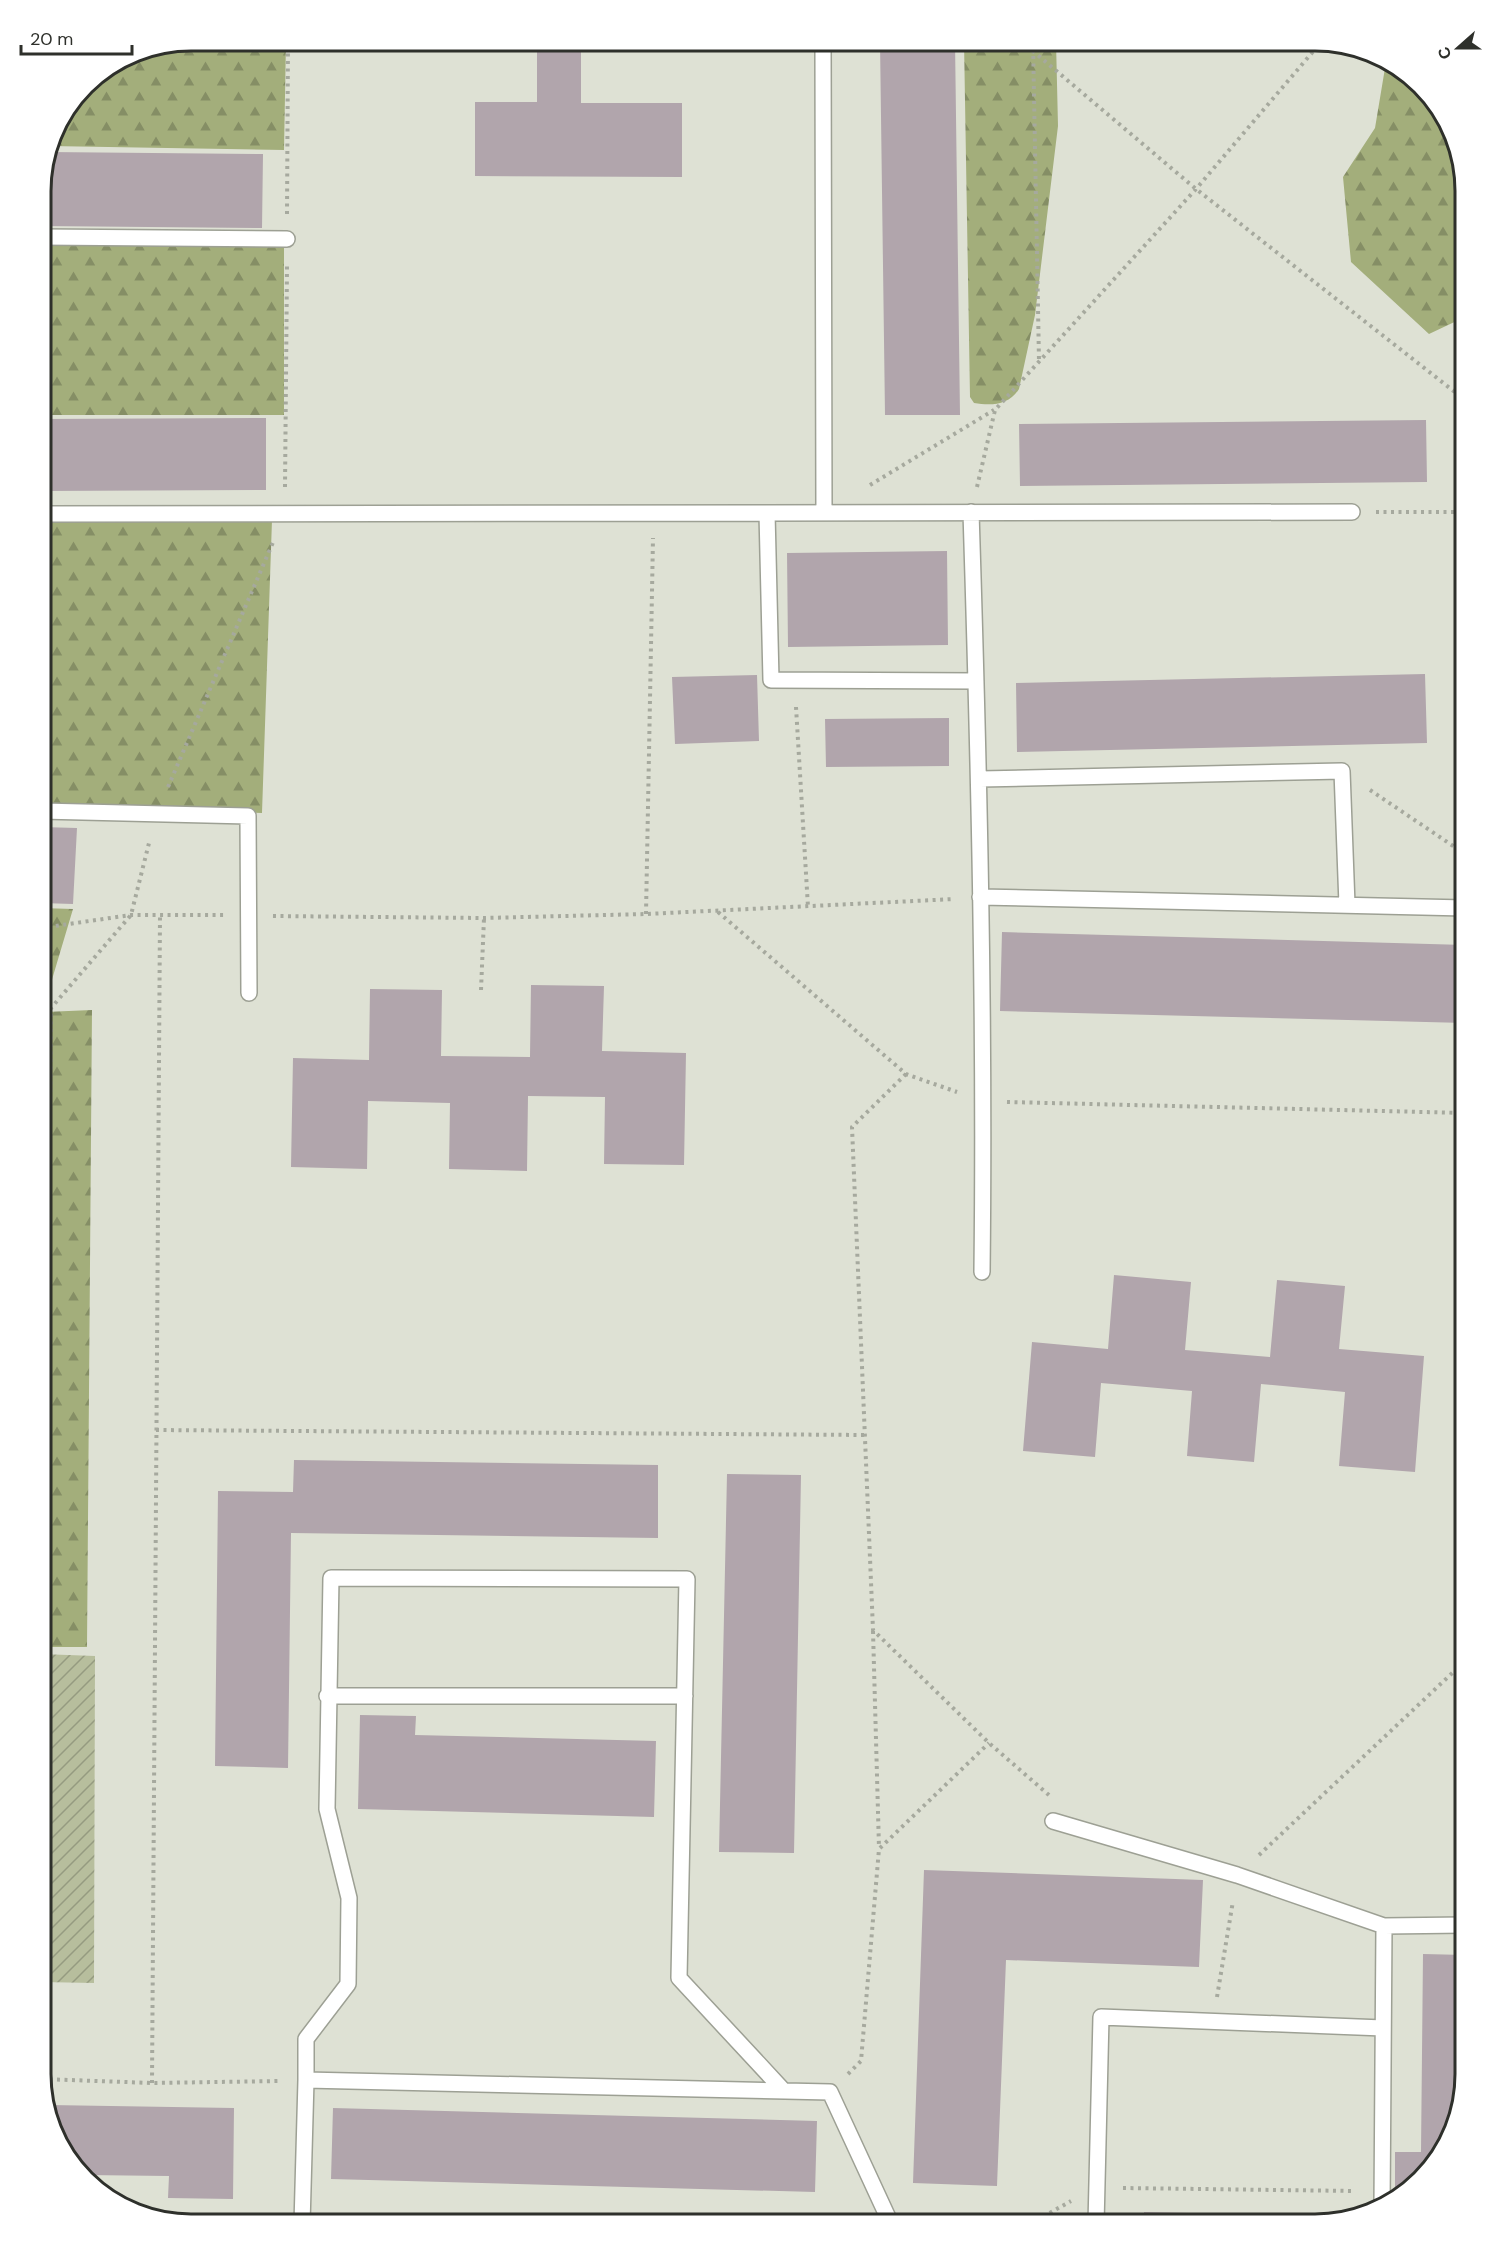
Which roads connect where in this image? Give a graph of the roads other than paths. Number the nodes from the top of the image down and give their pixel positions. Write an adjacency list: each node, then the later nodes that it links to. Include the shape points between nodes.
1 (823, 51): 7 (lane)
2 (51, 237): 3 (lane)
3 (287, 239)
4 (971, 512): 5 (lane); 7 (lane); 9 (lane)
5 (1352, 512)
6 (767, 513): 7 (lane); 8 (lane); 9 (lane, via 771,680)
7 (824, 513)
8 (51, 514)
9 (976, 681): 10 (lane)
10 (980, 779): 12 (lane); 13 (lane, via 1342,771)
11 (51, 811): 15 (lane, via 248,816)
12 (980, 897): 13 (lane); 16 (lane)
13 (1347, 905): 14 (lane)
14 (1455, 908)
15 (249, 993)
16 (982, 1272)
17 (327, 1696): 18 (lane); 18 (lane, via 331,1578 687,1579); 23 (lane, via 327,1809 349,1898 348,1984 306,2039)
18 (685, 1696): 24 (lane, via 679,1978)
19 (1053, 1821): 21 (lane, via 1237,1875)
20 (1455, 1925): 21 (lane)
21 (1383, 1926): 22 (lane)
22 (1383, 2028): 25 (lane); 28 (lane, via 1101,2017)
23 (306, 2080): 24 (lane); 26 (lane)
24 (783, 2090): 27 (lane, via 830,2091)
25 (1382, 2196)
26 (302, 2214)
27 (886, 2214)
28 (1096, 2214)

